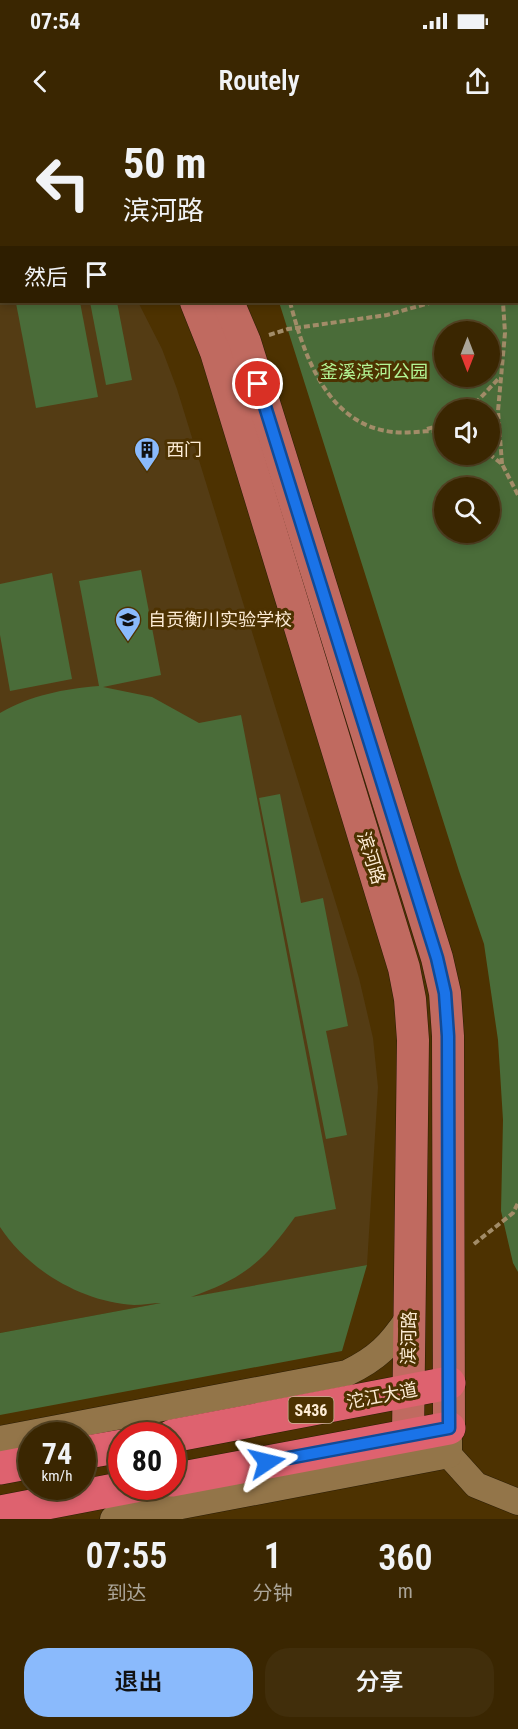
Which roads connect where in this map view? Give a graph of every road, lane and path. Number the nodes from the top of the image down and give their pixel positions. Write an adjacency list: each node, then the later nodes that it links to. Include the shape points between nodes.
1 (196, 303): 17 (main road, 滨河路, via 216,352 405,968 412,1040)
2 (228, 303): 7 (main road, 滨河路)
3 (290, 303): 6 (path)
4 (429, 303): 6 (path, via 387,315)
5 (503, 303): 8 (path)
6 (297, 328): 7 (path); 11 (path, via 302,348 325,392 359,421 392,432)
7 (245, 342): 16 (main road, 滨河路, via 445,993)
8 (501, 376): 9 (path); 13 (path, via 498,411)
9 (479, 399)
10 (434, 427): 11 (path)
11 (424, 430): 12 (path)
12 (434, 430)
13 (502, 464): 14 (path)
14 (518, 495)
15 (518, 1203): 16 (path, via 513,1213 489,1233)
16 (449, 1260): 18 (main road, 滨河路)
17 (410, 1317): 19 (main road, 滨河路); 22 (street, via 373,1360 347,1373)
18 (449, 1383): 19 (highway, 沱江大道 / S436); 23 (main road, 滨河路)
19 (409, 1391): 20 (highway, 沱江大道 / S436); 21 (main road, 滨河路)
20 (186, 1433)
21 (408, 1435): 23 (highway, S436); 26 (highway, S436)
22 (0, 1439)
23 (449, 1442): 28 (street, via 476,1485); 30 (street)
24 (18, 1465): 25 (highway)
25 (0, 1468)
26 (186, 1476)
27 (108, 1491): 29 (highway)
28 (518, 1502)
29 (0, 1512)
30 (112, 1519)

